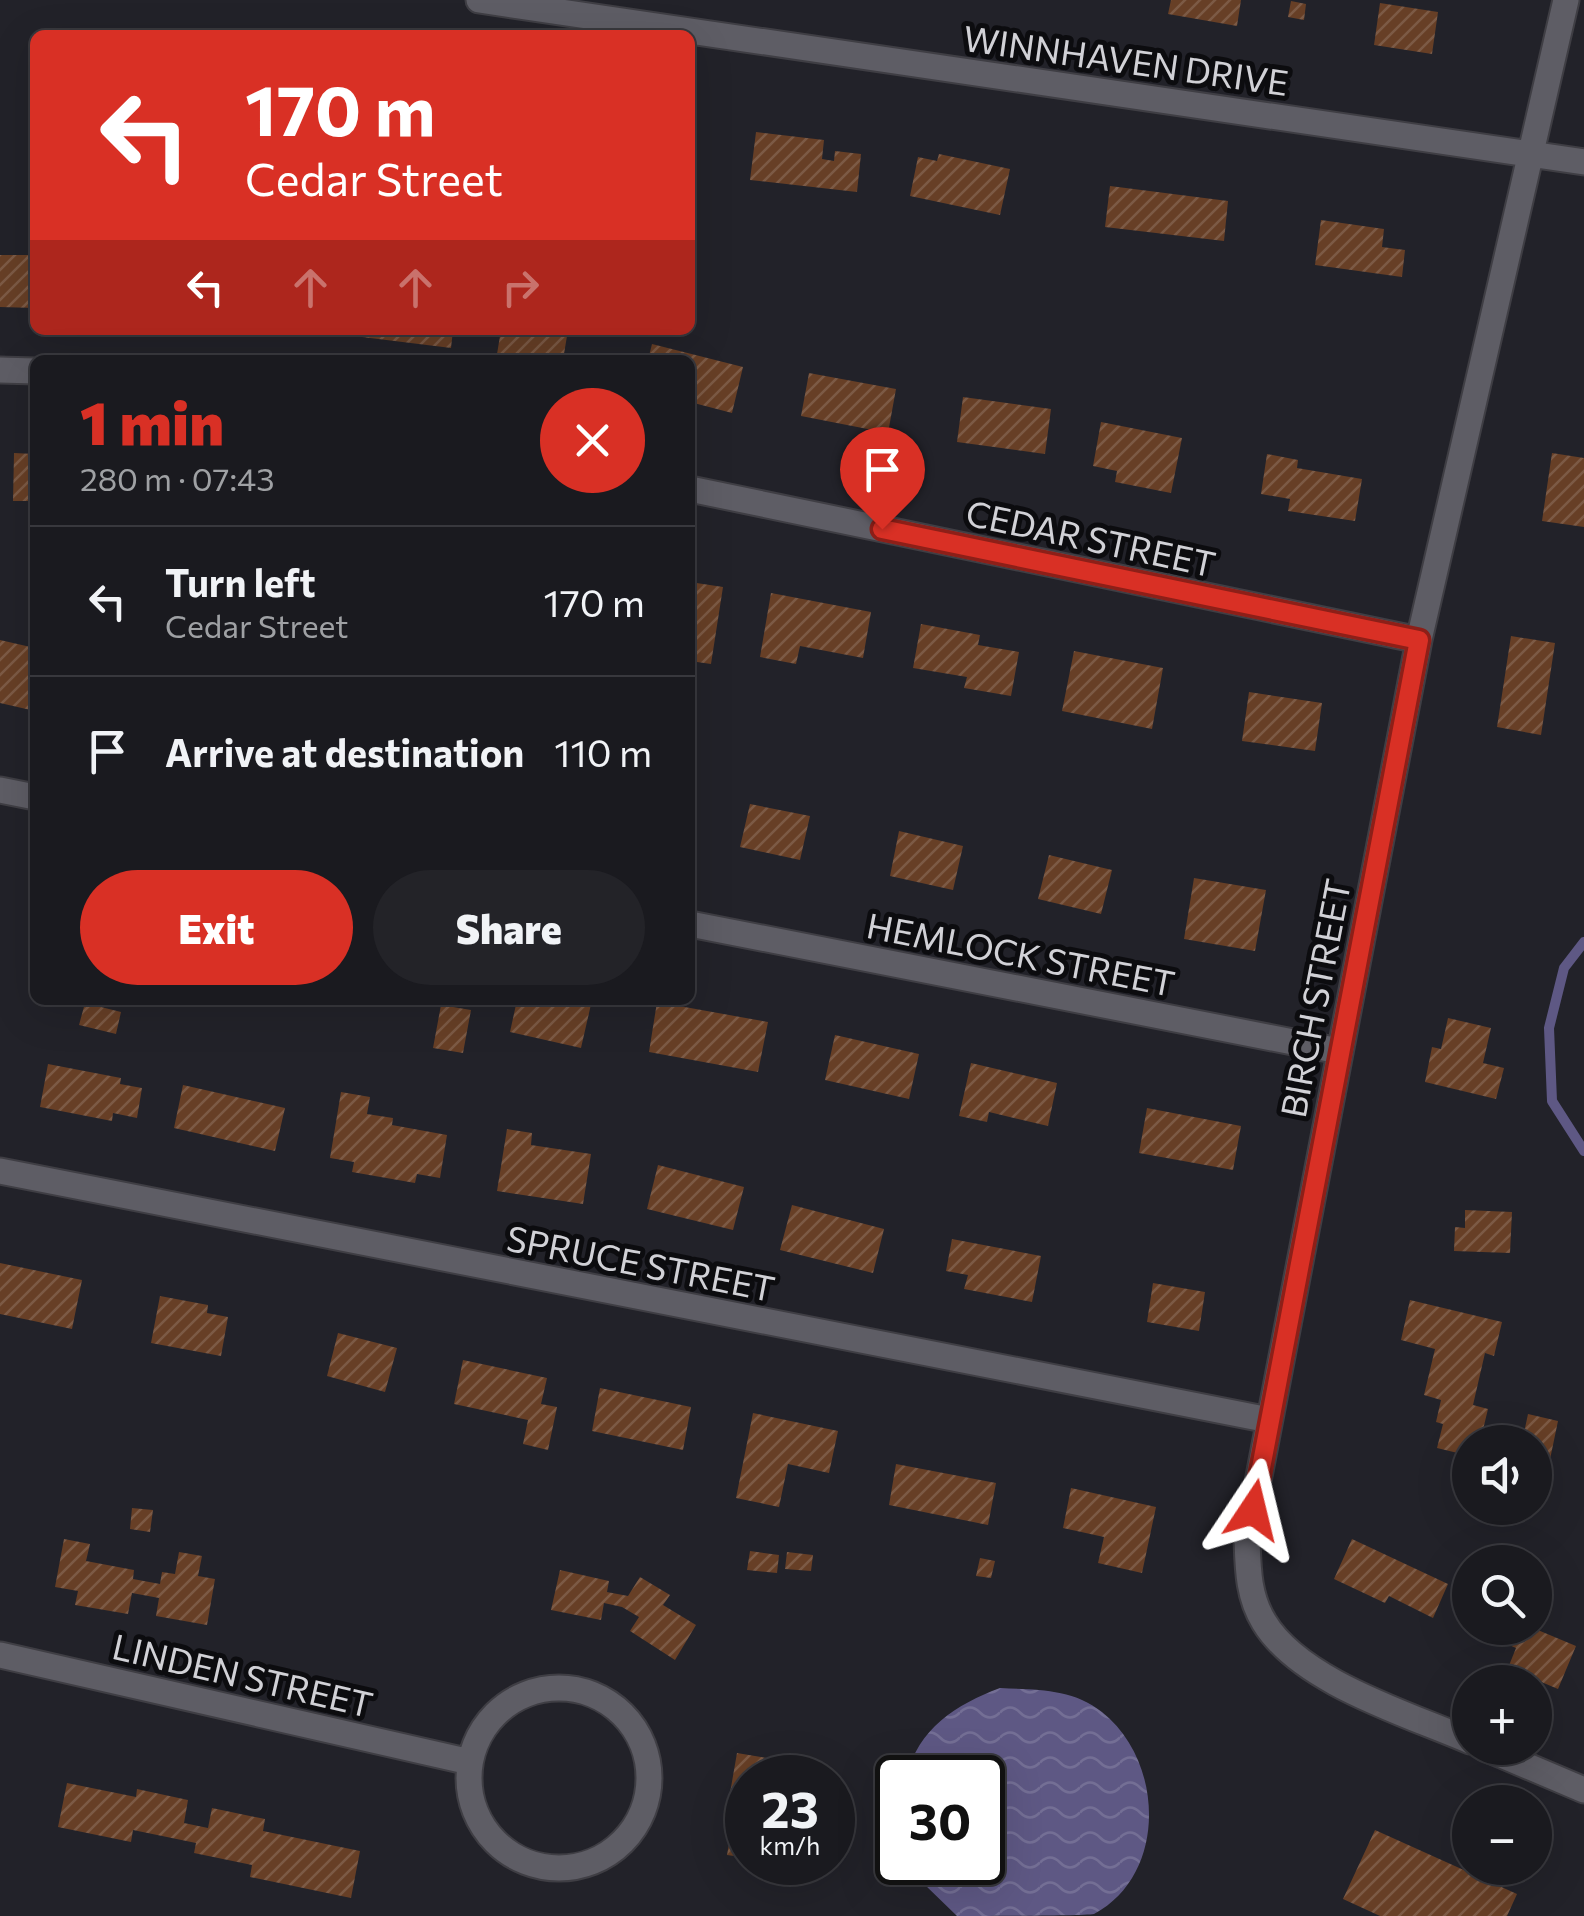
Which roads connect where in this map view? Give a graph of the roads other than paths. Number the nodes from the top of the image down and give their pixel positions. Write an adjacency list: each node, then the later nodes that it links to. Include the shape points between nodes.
1 (479, 0): 3 (street, WINNHAVEN DRIVE)
2 (1566, 0): 5 (street, BIRCH STREET)
3 (685, 30)
4 (695, 31): 5 (street, WINNHAVEN DRIVE)
5 (1530, 153): 6 (street, WINNHAVEN DRIVE); 10 (street, BIRCH STREET)
6 (1584, 162)
7 (0, 370): 8 (street)
8 (30, 371)
9 (695, 490): 10 (street, CEDAR STREET)
10 (1419, 640): 14 (street, BIRCH STREET)
11 (0, 790): 12 (street)
12 (30, 796)
13 (695, 925): 14 (street, HEMLOCK STREET)
14 (1339, 1051): 16 (street, BIRCH STREET)
15 (0, 1172): 16 (street, SPRUCE STREET)
16 (1270, 1420): 18 (street, BIRCH STREET, via 1247,1539 1248,1582 1264,1622 1291,1654 1325,1678)
17 (0, 1655): 19 (street, LINDEN STREET)
18 (1452, 1733)
19 (470, 1762): 19 (street, via 478,1817 500,1846 532,1864 569,1867 604,1856 632,1832 647,1798 648,1760 632,1725 586,1691 548,1688 512,1700 484,1727)
20 (1526, 1765): 21 (street)
21 (1584, 1790)

